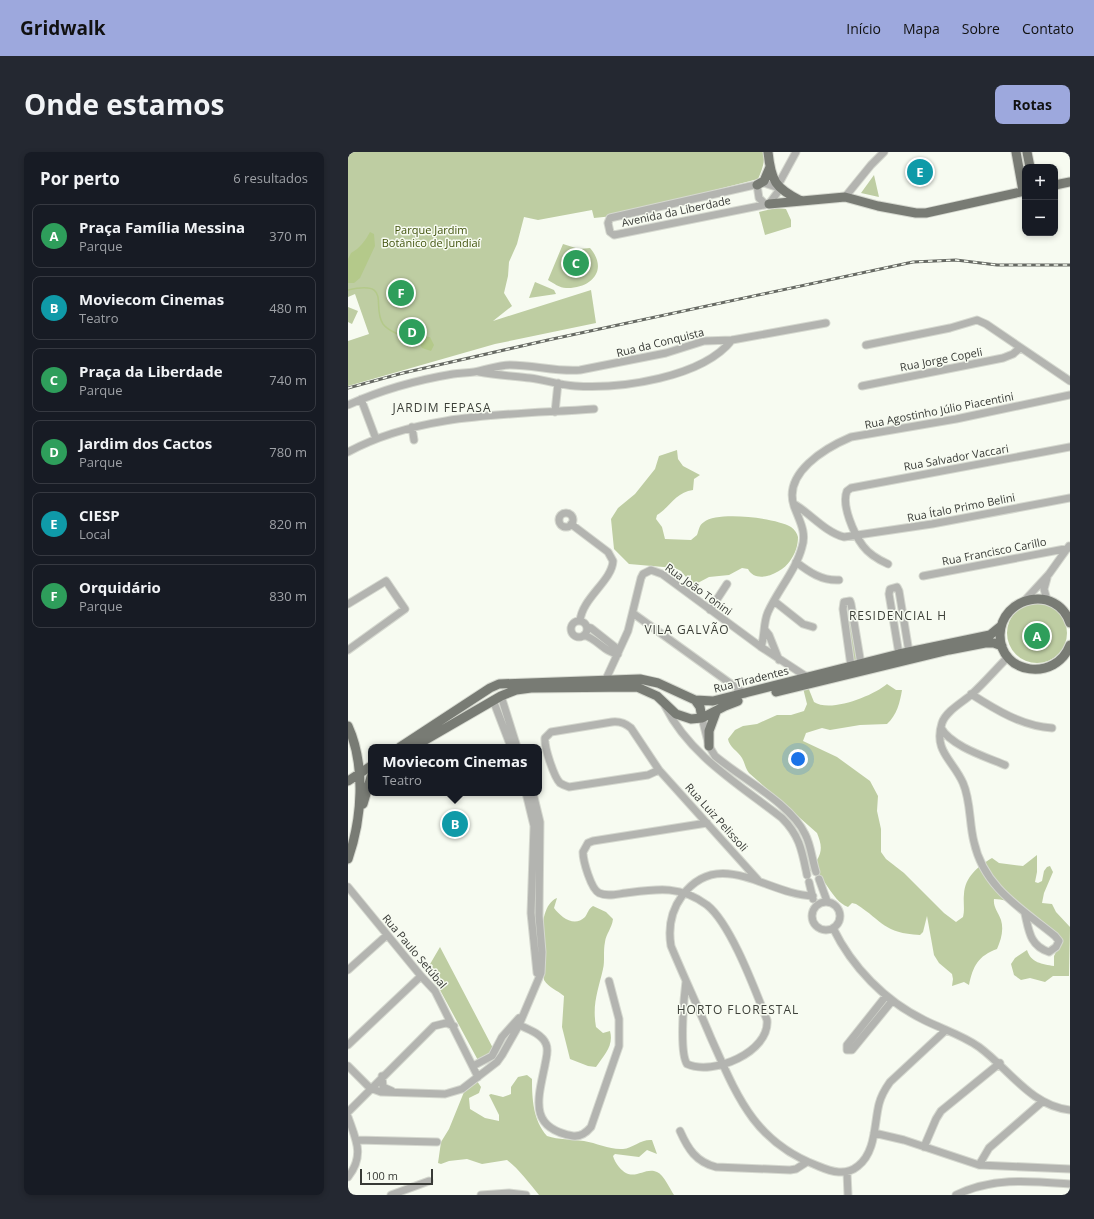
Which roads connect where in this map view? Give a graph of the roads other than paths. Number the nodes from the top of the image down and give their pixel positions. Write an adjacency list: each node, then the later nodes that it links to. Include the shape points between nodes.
1 (768, 152): 7 (main road)
2 (796, 152): 12 (street)
3 (884, 152): 14 (street)
4 (1016, 152): 8 (main road)
5 (1027, 152): 6 (main road)
6 (1029, 164)
7 (770, 167): 11 (main road, via 764,181); 12 (main road)
8 (1022, 181)
9 (1070, 182): 10 (main road)
10 (1058, 184)
11 (758, 185): 12 (street); 16 (street, via 759,198); 16 (street, Avenida da Liberdade, via 610,218 610,232 614,235)
12 (779, 187): 15 (main road); 16 (street)
13 (1022, 191): 14 (main road, via 926,213 878,206)
14 (845, 197): 15 (main road)
15 (801, 201): 16 (main road)
16 (767, 204)
17 (826, 323): 18 (street, Rua da Conquista)
18 (732, 340): 21 (street, Rua da Conquista, via 704,341 666,353 580,370 508,365 493,366); 23 (street, via 717,355 668,375 608,386 574,386)
19 (866, 345): 20 (street, via 977,320)
20 (1020, 348): 22 (street); 24 (street, Rua Jorge Copeli, via 1003,358)
21 (474, 372): 23 (street); 26 (street, via 431,378)
22 (1070, 382)
23 (558, 383): 29 (street)
24 (862, 386)
25 (1070, 395): 36 (street, Rua Agostinho Júlio Piacentini, via 956,419 851,437 837,443 802,470 792,493)
26 (361, 399): 27 (street); 31 (street)
27 (348, 405)
28 (594, 409): 29 (street)
29 (555, 412): 30 (street, via 450,420)
30 (412, 427): 31 (street); 32 (street)
31 (376, 439): 34 (street)
32 (414, 440)
33 (1070, 447): 38 (street, Rua Salvador Vaccari, via 859,486 847,492 844,502)
34 (348, 452)
35 (1070, 498): 38 (street, Rua Ítalo Primo Belini)
36 (794, 504): 38 (street, Rua Ítalo Primo Belini, via 832,532 844,537); 40 (street, Rua Agostinho Júlio Piacentini, via 804,541)
37 (571, 524): 53 (street, via 608,552 613,561 611,569 583,608)
38 (857, 536): 41 (street, via 864,547 880,561)
39 (1069, 547): 42 (street); 43 (street, Rua Francisco Carillo)
40 (796, 562): 44 (street, via 829,581); 48 (street, Rua Agostinho Júlio Piacentini)
41 (888, 564)
42 (1049, 574): 46 (street); 47 (street, via 1044,585)
43 (923, 576)
44 (839, 580)
45 (727, 584): 50 (street)
46 (1025, 600): 47 (main road); 55 (main road, via 1010,610)
47 (1047, 600): 52 (main road)
48 (774, 602): 56 (street, via 803,624); 57 (street, Rua Agostinho Júlio Piacentini, via 765,619)
49 (348, 604): 62 (street, via 386,581 405,609)
50 (710, 610): 51 (street, Rua João Tonini, via 662,574 650,570 641,578); 61 (street, Rua João Tonini)
51 (634, 614): 64 (street, Rua João Tonini); 75 (street)
52 (1069, 617)
53 (580, 620): 54 (street); 58 (street, via 571,624 570,632 577,638)
54 (587, 626): 58 (street); 64 (street, via 615,647)
55 (1001, 626): 60 (main road); 63 (main road, Rua Tiradentes, via 990,635)
56 (813, 627)
57 (765, 630): 61 (street, Rua Agostinho Júlio Piacentini); 67 (street)
58 (584, 635): 64 (street)
59 (1070, 645): 66 (main road, via 1060,661 1039,670 1022,667)
60 (1002, 646): 66 (main road); 81 (main road, Rua Tiradentes, via 985,643 949,650 734,702)
61 (761, 648): 67 (street, Rua João Tonini)
62 (348, 650)
63 (909, 652): 65 (main road, Rua Tiradentes); 65 (street, via 897,587 890,589 889,594)
64 (618, 654): 72 (street, Rua João Tonini)
65 (899, 654): 68 (main road, Rua Tiradentes)
66 (1008, 657): 76 (street)
67 (779, 660): 70 (street, Rua João Tonini)
68 (861, 664): 69 (main road, Rua Tiradentes); 69 (street, via 851,604 846,600 843,609)
69 (851, 666): 71 (main road, Rua Tiradentes)
70 (791, 669): 71 (street, Rua João Tonini); 73 (street)
71 (807, 677): 73 (main road, Rua Tiradentes)
72 (606, 679): 74 (main road, Rua Tiradentes, via 507,683); 77 (main road, Rua Tiradentes, via 648,680)
73 (791, 682): 75 (main road, Rua Tiradentes)
74 (496, 694): 78 (main road, Rua Tiradentes); 80 (main road, Rua Tiradentes, via 531,688 631,686 650,692); 82 (main road, Rua Tiradentes); 89 (street); 90 (street)
75 (745, 694): 79 (main road, Rua Tiradentes, via 713,701)
76 (971, 694): 85 (street, via 944,718); 86 (street, via 1013,718 1030,725)
77 (682, 695): 79 (main road, Rua Tiradentes); 80 (main road, via 668,695)
78 (476, 698): 82 (main road, via 482,700 482,704); 87 (main road, Rua Tiradentes)
79 (695, 700): 83 (main road, via 700,706)
80 (664, 704): 83 (main road, Rua Tiradentes, via 681,716 690,719); 92 (street, via 677,727)
81 (716, 712): 83 (main road, Rua Tiradentes); 91 (main road, via 709,731)
82 (469, 716): 88 (main road, Rua Tiradentes)
83 (702, 718): 91 (street)
84 (348, 726): 96 (main road, via 357,752)
85 (941, 728): 93 (street, via 944,734 973,752); 113 (street, via 940,744 967,791 974,843 980,861 997,887)
86 (1052, 728)
87 (405, 744)
88 (418, 744)
89 (510, 744)
90 (516, 744)
91 (708, 746): 92 (street); 111 (street, via 718,758 797,821 806,834)
92 (695, 749): 110 (street, via 791,827 799,839)
93 (1004, 765)
94 (368, 768): 96 (main road)
95 (659, 770): 95 (street, Rua Luiz Pelissoli, via 631,728 619,721 551,732 545,738 546,749 558,781 564,786 648,775); 102 (street, Rua Luiz Pelissoli)
96 (354, 777): 101 (main road)
97 (368, 786): 101 (main road)
98 (527, 796): 100 (street)
99 (534, 796): 103 (street, via 539,811)
100 (533, 815): 103 (street); 108 (street)
101 (358, 818): 104 (main road)
102 (707, 823): 106 (street, Rua Luiz Pelissoli); 109 (street, via 593,841 588,843 583,852 594,889 600,894 650,890)
103 (541, 832): 105 (street)
104 (348, 859)
105 (540, 879): 108 (street); 115 (street)
106 (758, 880): 109 (street, via 738,874 712,874); 110 (street, via 790,893)
107 (348, 887): 116 (street, Rua Paulo Setúbal)
108 (531, 891): 117 (street)
109 (685, 892): 121 (street, via 674,910 669,935); 133 (street, via 707,906 723,924 767,1020 767,1030 759,1042 741,1057)
110 (812, 896): 112 (street)
111 (827, 901): 112 (street); 114 (street, via 835,905 840,912 839,922)
112 (813, 907): 114 (street, via 811,914 815,926 820,930)
113 (1025, 914): 113 (street, via 1059,941 1053,950 1049,952 1034,944)
114 (833, 928): 123 (street, via 840,944 853,961)
115 (540, 933): 117 (street); 122 (street, via 541,973)
116 (387, 935): 118 (street); 119 (street, Rua Paulo Setúbal)
117 (536, 952): 122 (street)
118 (348, 970)
119 (421, 976): 126 (street, Rua Paulo Setúbal, via 435,991); 128 (street)
120 (609, 981): 125 (street, via 619,1019 619,1046 591,1127 583,1135 562,1133 544,1122 537,1101 546,1057 546,1044 542,1038)
121 (686, 981): 133 (street); 133 (street, via 683,1004 684,1060 687,1064 697,1067)
122 (535, 985): 124 (street)
123 (889, 998): 127 (street, via 923,1020); 130 (street, via 852,1050 848,1050)
124 (524, 1013): 125 (street); 129 (street)
125 (519, 1025): 131 (street)
126 (454, 1026): 135 (street, Rua Paulo Setúbal); 136 (street, via 434,1026)
127 (946, 1030): 132 (street, via 977,1046); 145 (street, via 890,1082 879,1104)
128 (348, 1045)
129 (498, 1045): 131 (street, via 498,1052); 135 (street, via 492,1056)
130 (847, 1045)
131 (502, 1055): 137 (street)
132 (1000, 1063): 140 (street); 148 (street, via 941,1111)
133 (723, 1065): 149 (street, via 737,1095 757,1124 773,1141)
134 (348, 1066): 138 (street)
135 (472, 1066): 137 (street, Rua Paulo Setúbal)
136 (382, 1076): 138 (street); 139 (street, via 385,1089)
137 (478, 1077): 139 (street, via 462,1090 455,1092)
138 (370, 1088): 139 (street); 142 (street)
139 (400, 1094)
140 (1042, 1102): 141 (street, via 1055,1108); 150 (street, via 989,1148)
141 (1070, 1110)
142 (348, 1112)
143 (348, 1117): 146 (street)
144 (680, 1131): 149 (street, via 693,1155 707,1165 790,1170 802,1167)
145 (874, 1133): 148 (street); 152 (street, via 864,1160)
146 (356, 1140): 147 (street); 153 (street, via 358,1160)
147 (437, 1142)
148 (924, 1147): 150 (street)
149 (807, 1162): 152 (street, via 831,1171)
150 (979, 1165): 151 (street)
151 (1070, 1169)
152 (847, 1172): 159 (street)
153 (348, 1177)
154 (429, 1181): 156 (street)
155 (1070, 1184): 160 (street, via 1008,1181 971,1188)
156 (391, 1195)
157 (481, 1195): 158 (street)
158 (526, 1195)
159 (848, 1195)
160 (956, 1195)

